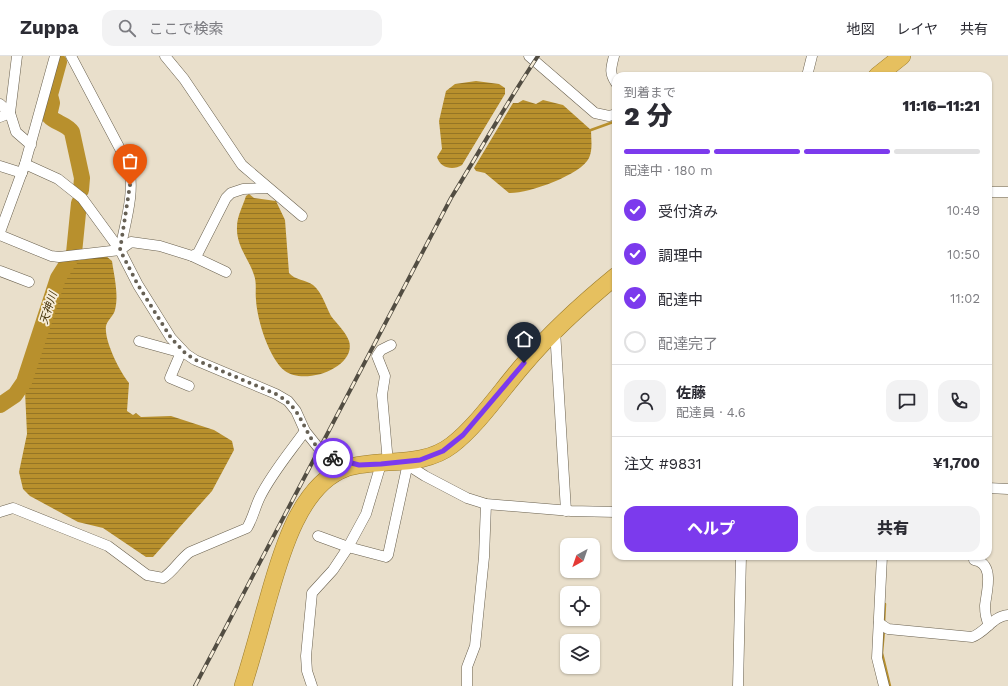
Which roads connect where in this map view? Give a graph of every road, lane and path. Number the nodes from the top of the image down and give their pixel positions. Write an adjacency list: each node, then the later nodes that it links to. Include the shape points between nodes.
1 (17, 56): 13 (street)
2 (55, 56): 16 (street)
3 (71, 56): 24 (street, via 128,164 131,175 130,196)
4 (165, 56): 19 (street, via 184,79 242,165)
5 (529, 56): 14 (street, via 595,112)
6 (614, 56): 11 (street, via 610,70)
7 (812, 56): 9 (street)
8 (902, 56): 10 (highway)
9 (808, 72)
10 (882, 72)
11 (612, 77)
12 (0, 104): 13 (street)
13 (10, 113): 15 (street); 16 (street, via 16,132)
14 (612, 115)
15 (0, 117)
16 (30, 145): 18 (street)
17 (0, 166): 18 (street)
18 (23, 168): 23 (street); 24 (street, via 58,180 82,198)
19 (268, 188): 22 (street); 25 (street, via 248,187 231,193 198,253)
20 (992, 192): 21 (street)
21 (1008, 192)
22 (302, 216)
23 (0, 233): 24 (street, via 51,256)
24 (120, 250): 25 (street, via 131,242 160,246); 33 (street, via 138,285)
25 (192, 256): 27 (street)
26 (0, 271): 29 (street)
27 (226, 272)
28 (612, 280): 30 (highway)
29 (29, 282)
30 (555, 330): 36 (highway, via 452,445 430,456); 41 (street)
31 (139, 341): 33 (street)
32 (391, 345): 36 (street, via 381,350 378,356 385,376 382,395)
33 (181, 351): 34 (street, via 170,378); 35 (street, via 288,401 299,416)
34 (189, 386)
35 (305, 431): 37 (street, via 325,456); 42 (street, via 267,485 247,528 190,552 163,578 147,575 108,546 13,508)
36 (395, 464): 37 (highway); 40 (street, via 467,498); 45 (street); 45 (street, via 406,472 388,555 386,557)
37 (359, 465): 52 (highway, via 323,482 312,494 291,531 281,554)
38 (992, 488): 39 (street)
39 (1008, 489)
40 (486, 504): 41 (street); 54 (street, via 476,638 467,667)
41 (566, 511): 43 (street)
42 (0, 512)
43 (612, 512)
44 (318, 536): 45 (street)
45 (348, 547): 53 (street, via 333,570 312,592 306,656)
46 (741, 560): 55 (street)
47 (882, 560): 50 (street)
48 (974, 560): 51 (street, via 981,562 986,570 989,586 986,611)
49 (1008, 615): 51 (street)
50 (879, 623): 51 (street, via 888,629 968,637 976,636); 56 (street, via 877,658)
51 (988, 625)
52 (243, 686)
53 (312, 686)
54 (467, 686)
55 (738, 686)
56 (884, 686)

